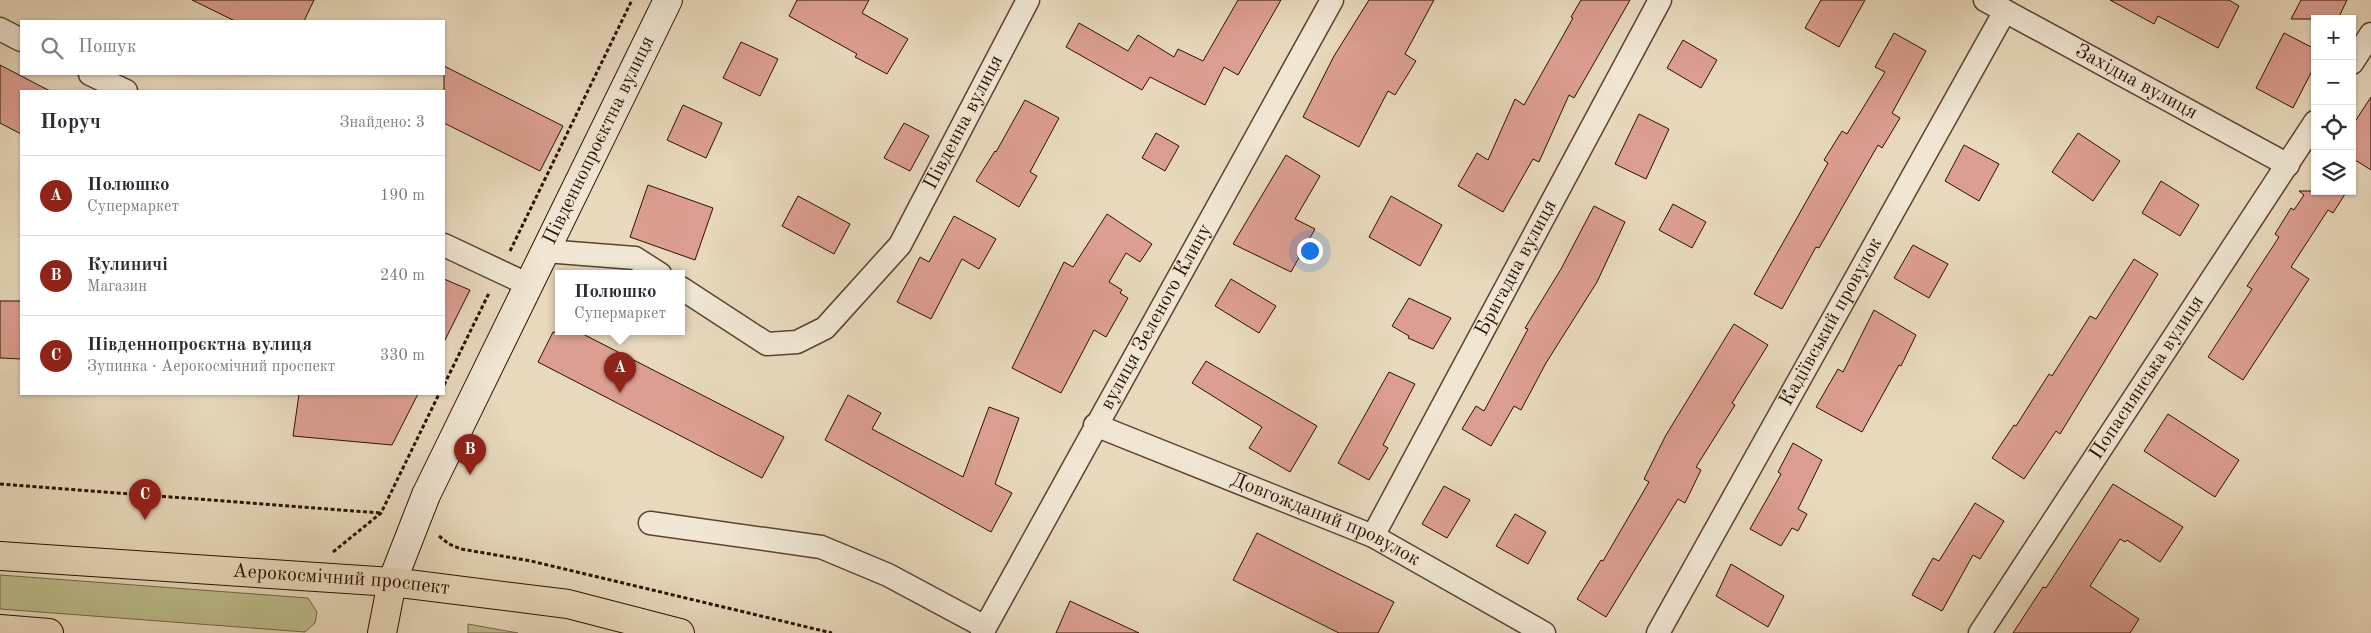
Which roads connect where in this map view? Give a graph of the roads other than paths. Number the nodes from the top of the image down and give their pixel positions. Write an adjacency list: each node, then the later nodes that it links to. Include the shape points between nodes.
1 (668, 0): 16 (main road, Південнопроєктна вулиця)
2 (1028, 0): 19 (street, Південна вулиця, via 900,245 825,328 797,342 767,344)
3 (1332, 0): 20 (street, вулиця Зеленого Клину)
4 (1660, 0): 22 (street, Бригадна вулиця)
5 (1984, 0): 6 (street, Західна вулиця)
6 (2005, 11): 14 (street, Західна вулиця); 31 (street, Кадіївський провулок)
7 (0, 29): 9 (street)
8 (2371, 34): 10 (street)
9 (20, 39)
10 (2354, 60)
11 (92, 75): 12 (street)
12 (124, 90)
13 (2311, 128): 14 (street, Попаснянська вулиця)
14 (2288, 164): 32 (street, Попаснянська вулиця)
15 (445, 245): 18 (street)
16 (545, 251): 17 (street, via 635,258); 18 (main road, Південнопроєктна вулиця)
17 (654, 270)
18 (529, 285): 24 (main road, Південнопроєктна вулиця, via 426,495)
19 (685, 291)
20 (1095, 425): 22 (street, Довгожданий провулок); 26 (street, вулиця Зеленого Клину)
21 (650, 523): 26 (street, via 821,547 888,575)
22 (1373, 536): 30 (street, Довгожданий провулок)
23 (0, 556): 24 (main road, Аерокосмічний проспект)
24 (392, 582): 28 (main road); 29 (main road, Аерокосмічний проспект, via 568,604)
25 (0, 629): 27 (main road)
26 (983, 630)
27 (49, 633)
28 (382, 633)
29 (680, 633)
30 (1544, 633)
31 (1658, 633)
32 (1980, 633)

